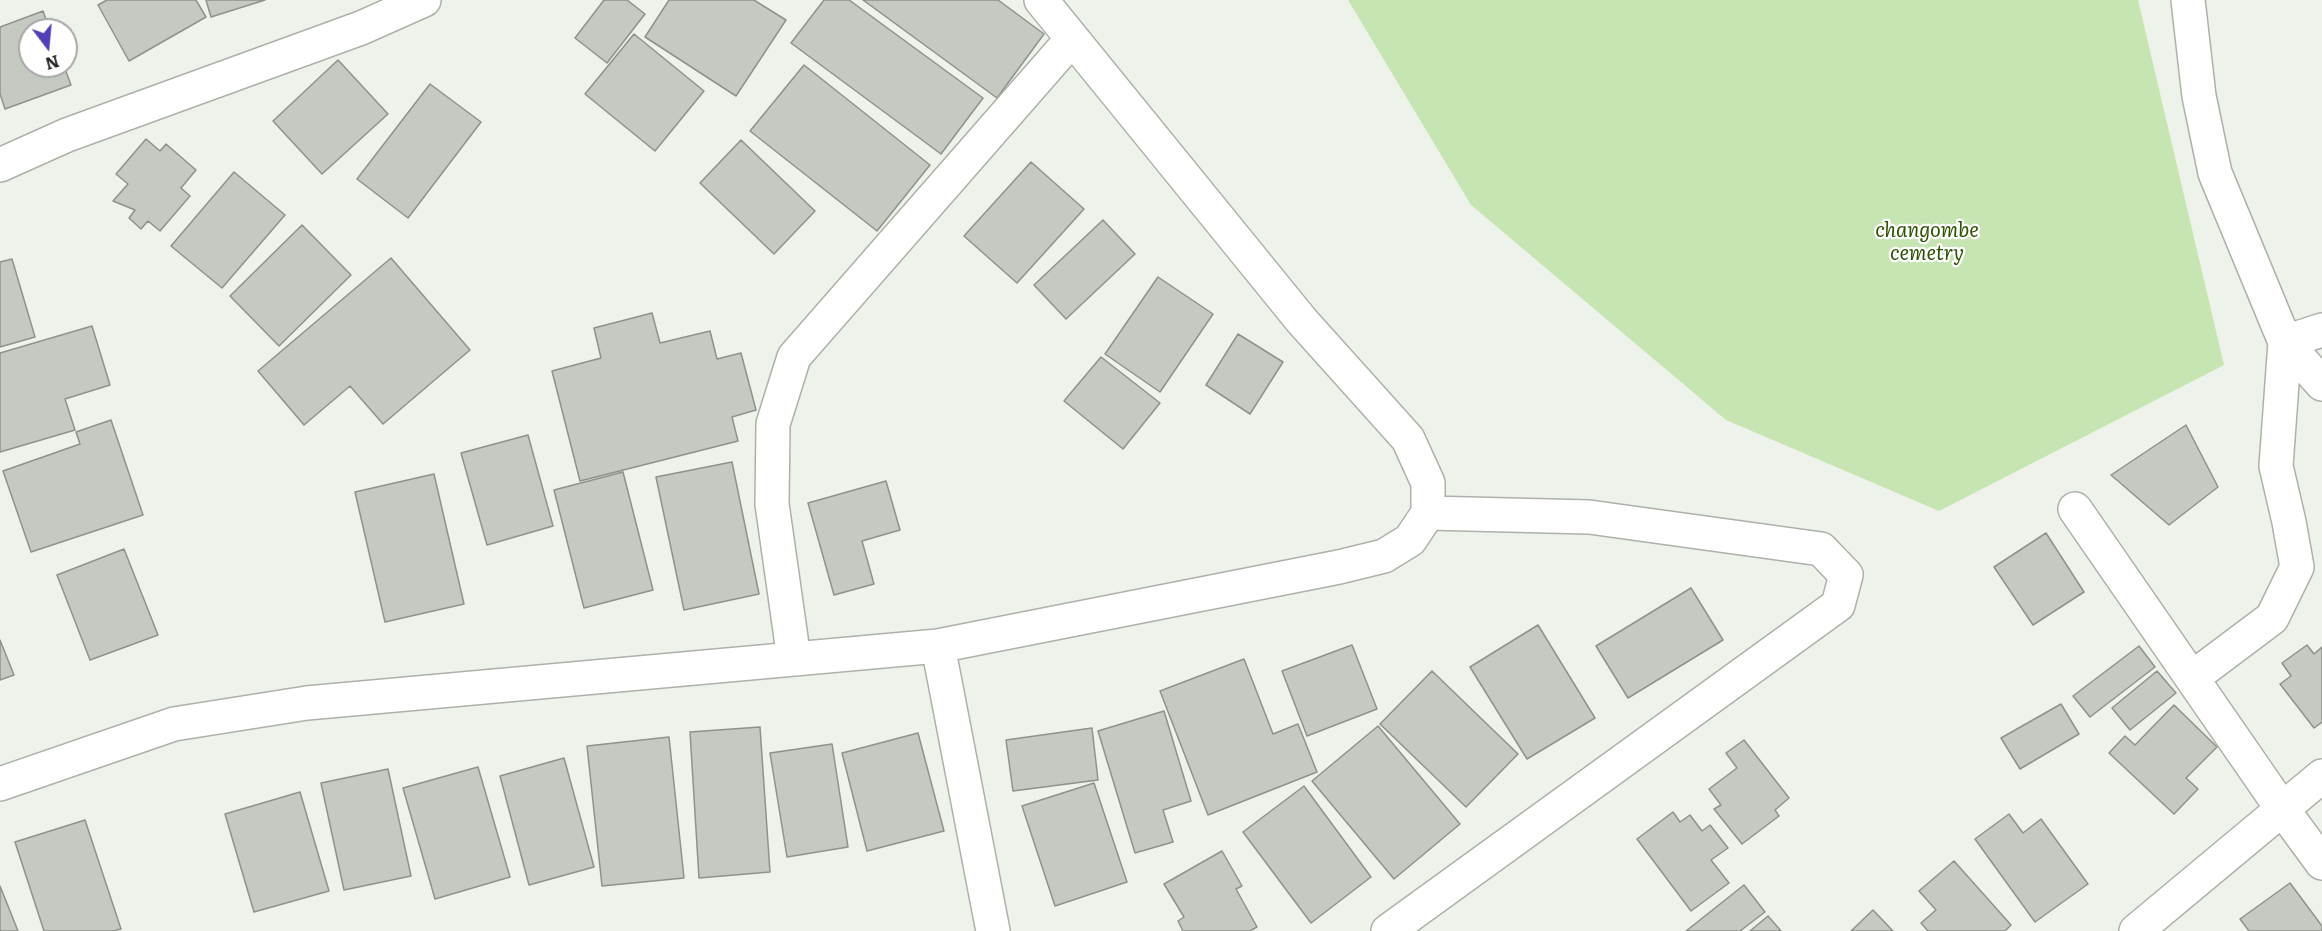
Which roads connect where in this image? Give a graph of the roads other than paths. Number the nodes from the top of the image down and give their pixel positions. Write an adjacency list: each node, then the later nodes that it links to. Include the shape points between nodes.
1 (424, 0): 5 (street, via 361,28 67,135)
2 (1041, 0): 4 (street)
3 (2188, 0): 7 (street, via 2199,96 2215,173)
4 (1072, 39): 10 (street, via 1302,321 1407,439 1428,483); 12 (street, via 794,357 773,424 772,504)
5 (0, 165)
6 (2322, 330): 7 (street)
7 (2285, 342): 8 (street); 13 (street, via 2276,466 2297,567 2272,618)
8 (2322, 384)
9 (2075, 509): 13 (street)
10 (1428, 513): 11 (street, via 1410,540 1384,556); 19 (street, via 1589,517 1821,549 1846,575 1838,605)
11 (938, 646): 12 (street); 18 (street)
12 (794, 659): 15 (street, via 307,703 185,722)
13 (2192, 678): 16 (street)
14 (2322, 776): 16 (street)
15 (0, 784)
16 (2283, 810): 17 (street); 20 (street)
17 (2322, 863)
18 (993, 931)
19 (1388, 931)
20 (2136, 931)

